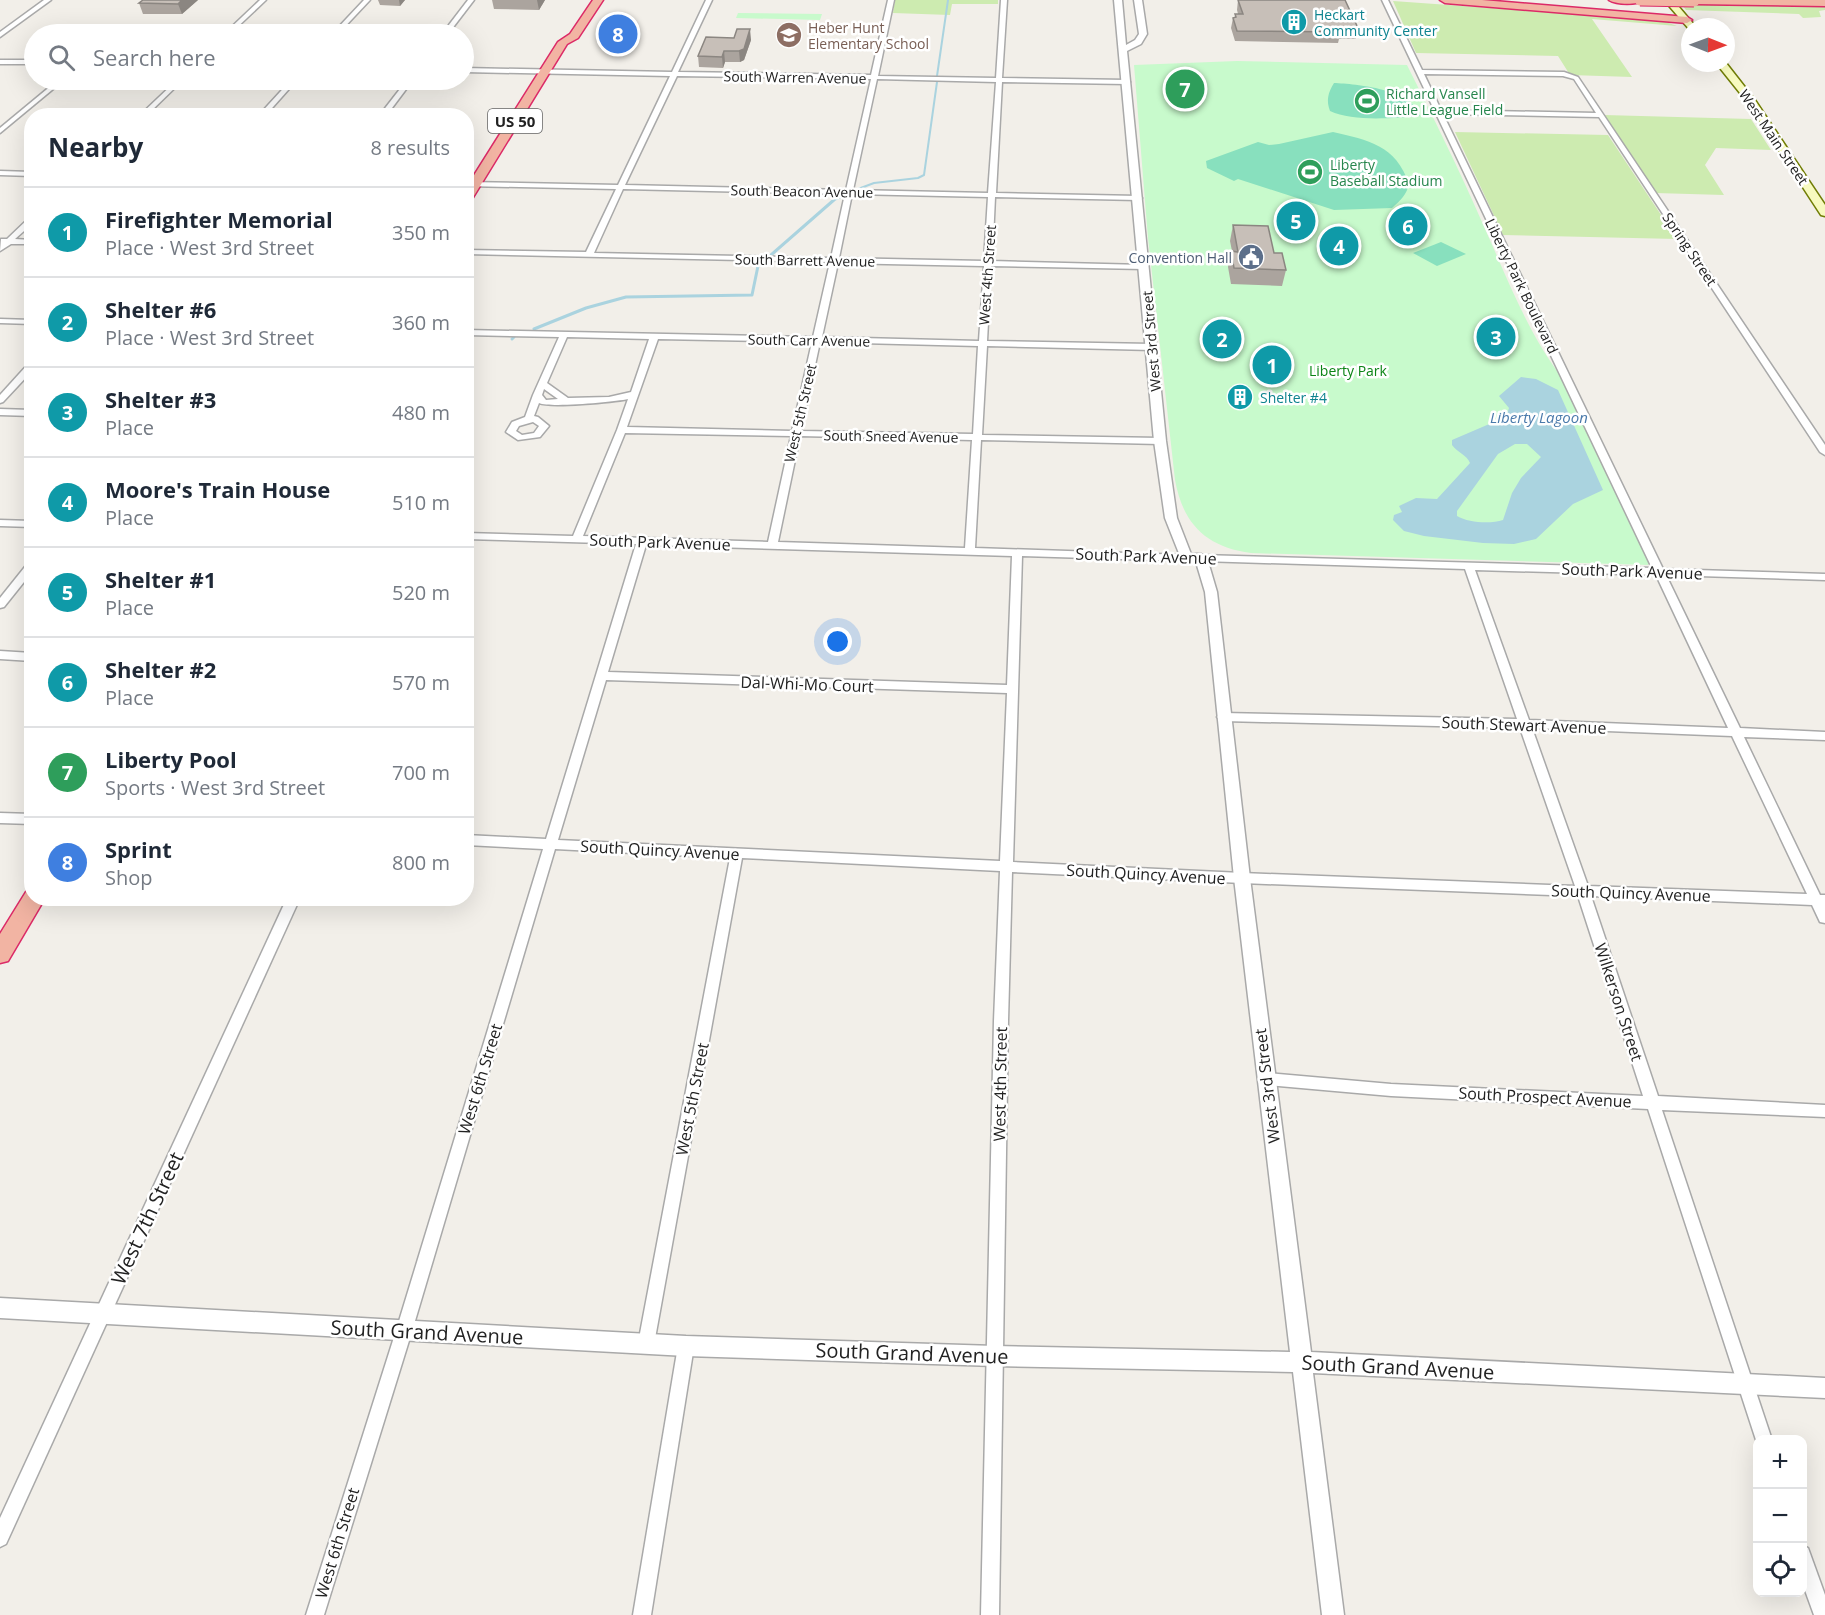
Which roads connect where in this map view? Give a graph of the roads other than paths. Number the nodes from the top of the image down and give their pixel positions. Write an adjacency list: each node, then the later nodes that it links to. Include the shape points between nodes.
1 (48, 0): 23 (street)
2 (263, 0): 20 (street)
3 (367, 0): 21 (street)
4 (471, 0): 22 (street)
5 (598, 0): 28 (highway, US 50, via 574,36 563,37)
6 (709, 0): 31 (street)
7 (891, 0): 32 (street, West 5th Street)
8 (1004, 0): 33 (street, West 4th Street)
9 (1118, 0): 24 (street, West 3rd Street)
10 (1138, 0): 24 (street, via 1143,34 1138,42)
11 (1385, 0): 29 (street, Liberty Park Boulevard)
12 (1445, 0): 19 (highway)
13 (1614, 0): 14 (highway)
14 (1640, 0): 16 (highway, bridge)
15 (1668, 0): 18 (main road)
16 (1694, 1): 17 (highway)
17 (1825, 3)
18 (1684, 18)
19 (1681, 22)
20 (238, 24)
21 (344, 24)
22 (453, 24)
23 (0, 35)
24 (1123, 50): 34 (street, West 3rd Street)
25 (0, 62): 26 (street)
26 (24, 62)
27 (474, 70): 28 (street, South Warren Avenue)
28 (546, 71): 31 (street, South Warren Avenue); 49 (highway, US 50)
29 (1419, 72): 44 (street, Liberty Park Boulevard); 45 (street, Spring Street, via 1574,77)
30 (1728, 72): 55 (main road, West Main Street)
31 (673, 75): 32 (street, South Warren Avenue); 51 (street)
32 (875, 78): 33 (street, South Warren Avenue); 52 (street, West 5th Street)
33 (999, 80): 34 (street, South Warren Avenue); 53 (street, West 4th Street)
34 (1127, 82): 54 (street, West 3rd Street)
35 (49, 90): 39 (street)
36 (169, 90): 40 (street)
37 (285, 90): 41 (street)
38 (402, 90): 42 (street)
39 (28, 108)
40 (150, 108)
41 (268, 108)
42 (388, 108)
43 (24, 111): 46 (street)
44 (1438, 111): 45 (street); 99 (street, Liberty Park Boulevard)
45 (1601, 115): 88 (street, Spring Street)
46 (0, 131)
47 (0, 174): 48 (street)
48 (24, 174)
49 (474, 179)
50 (474, 184): 51 (street, South Beacon Avenue)
51 (620, 187): 52 (street, South Beacon Avenue); 61 (street)
52 (850, 192): 53 (street, South Beacon Avenue); 62 (street, West 5th Street)
53 (992, 195): 54 (street, South Beacon Avenue); 63 (street, West 4th Street)
54 (1138, 198): 64 (street, West 3rd Street)
55 (1825, 213)
56 (24, 226): 57 (street)
57 (4, 241): 58 (street); 59 (street)
58 (24, 242)
59 (0, 249)
60 (474, 252): 61 (street, South Barrett Avenue)
61 (589, 255): 62 (street, South Barrett Avenue)
62 (835, 261): 63 (street, South Barrett Avenue); 70 (street, West 5th Street)
63 (988, 264): 64 (street, South Barrett Avenue); 71 (street, West 4th Street)
64 (1144, 267): 72 (street, West 3rd Street)
65 (0, 321): 66 (street)
66 (24, 322)
67 (474, 332): 68 (street, South Carr Avenue)
68 (564, 334): 69 (street, South Carr Avenue); 74 (street)
69 (654, 337): 70 (street, South Carr Avenue); 75 (street)
70 (816, 341): 71 (street, South Carr Avenue); 85 (street, West 5th Street)
71 (983, 344): 72 (street, South Carr Avenue); 86 (street, West 4th Street)
72 (1152, 347): 87 (street, West 3rd Street)
73 (24, 374): 77 (street)
74 (542, 384): 76 (street); 78 (street)
75 (634, 394): 79 (street); 80 (street)
76 (537, 395): 78 (street, via 543,402); 83 (street)
77 (0, 400)
78 (566, 401): 79 (street)
79 (604, 401): 80 (street)
80 (628, 411): 84 (street)
81 (0, 412): 82 (street)
82 (24, 413)
83 (529, 419)
84 (622, 430): 85 (street, South Sneed Avenue); 92 (street)
85 (795, 434): 86 (street, South Sneed Avenue); 94 (street, West 5th Street)
86 (977, 437): 87 (street, South Sneed Avenue); 95 (street, West 4th Street)
87 (1160, 441): 97 (street, West 3rd Street, via 1172,518)
88 (1825, 452)
89 (0, 523): 90 (street)
90 (24, 524)
91 (474, 536): 92 (street, South Park Avenue)
92 (577, 539): 93 (street, South Park Avenue)
93 (642, 541): 94 (street, South Park Avenue); 105 (street, West 6th Street)
94 (772, 545): 95 (street, South Park Avenue)
95 (970, 551): 96 (street, South Park Avenue)
96 (1017, 552): 97 (street, South Park Avenue); 106 (street, West 4th Street)
97 (1193, 558): 98 (street, South Park Avenue); 107 (street, West 3rd Street, via 1210,592)
98 (1469, 566): 99 (street, South Park Avenue); 108 (street, Wilkerson Street)
99 (1659, 572): 101 (street, South Park Avenue); 109 (street, Liberty Park Boulevard)
100 (24, 575): 102 (street)
101 (1825, 577)
102 (0, 605)
103 (0, 656): 104 (street)
104 (24, 657)
105 (602, 676): 106 (street, Dal-Whi-Mo Court); 114 (street, West 6th Street)
106 (1013, 689): 116 (street, West 4th Street)
107 (1223, 717): 108 (street, South Stewart Avenue); 117 (street, West 3rd Street)
108 (1525, 724): 109 (street, South Stewart Avenue); 118 (street, Wilkerson Street)
109 (1736, 733): 110 (street, South Stewart Avenue); 119 (street, Liberty Park Boulevard)
110 (1825, 736)
111 (0, 818): 112 (street)
112 (24, 819)
113 (474, 840): 114 (street, South Quincy Avenue)
114 (551, 844): 115 (street, South Quincy Avenue); 129 (street, West 6th Street)
115 (737, 853): 116 (street, South Quincy Avenue); 130 (street, West 5th Street)
116 (1007, 868): 117 (street, South Quincy Avenue); 132 (street, West 4th Street)
117 (1242, 878): 118 (street, South Quincy Avenue); 124 (street, West 3rd Street)
118 (1583, 891): 119 (street, South Quincy Avenue); 125 (street, Wilkerson Street)
119 (1821, 900): 122 (street, Liberty Park Boulevard)
120 (29, 906): 123 (highway)
121 (290, 906): 128 (street, West 7th Street)
122 (1825, 918)
123 (0, 954)
124 (1266, 1079): 125 (street, South Prospect Avenue, via 1391,1090); 133 (street, West 3rd Street)
125 (1652, 1102): 126 (street, South Prospect Avenue); 134 (street, Wilkerson Street)
126 (1825, 1111)
127 (0, 1308): 128 (street, South Grand Avenue)
128 (103, 1314): 129 (street, South Grand Avenue); 137 (street, West 7th Street)
129 (404, 1331): 130 (street, South Grand Avenue); 139 (street, West 6th Street)
130 (646, 1344): 131 (street, South Grand Avenue)
131 (687, 1346): 132 (street, South Grand Avenue); 140 (street)
132 (994, 1356): 133 (street, South Grand Avenue); 141 (street, West 4th Street)
133 (1300, 1362): 134 (street, South Grand Avenue); 142 (street, West 3rd Street)
134 (1746, 1384): 135 (street, South Grand Avenue); 136 (street, Wilkerson Street)
135 (1825, 1388)
136 (1762, 1435)
137 (0, 1538)
138 (1807, 1566): 143 (street)
139 (315, 1615)
140 (642, 1615)
141 (990, 1615)
142 (1333, 1615)
143 (1823, 1615)

